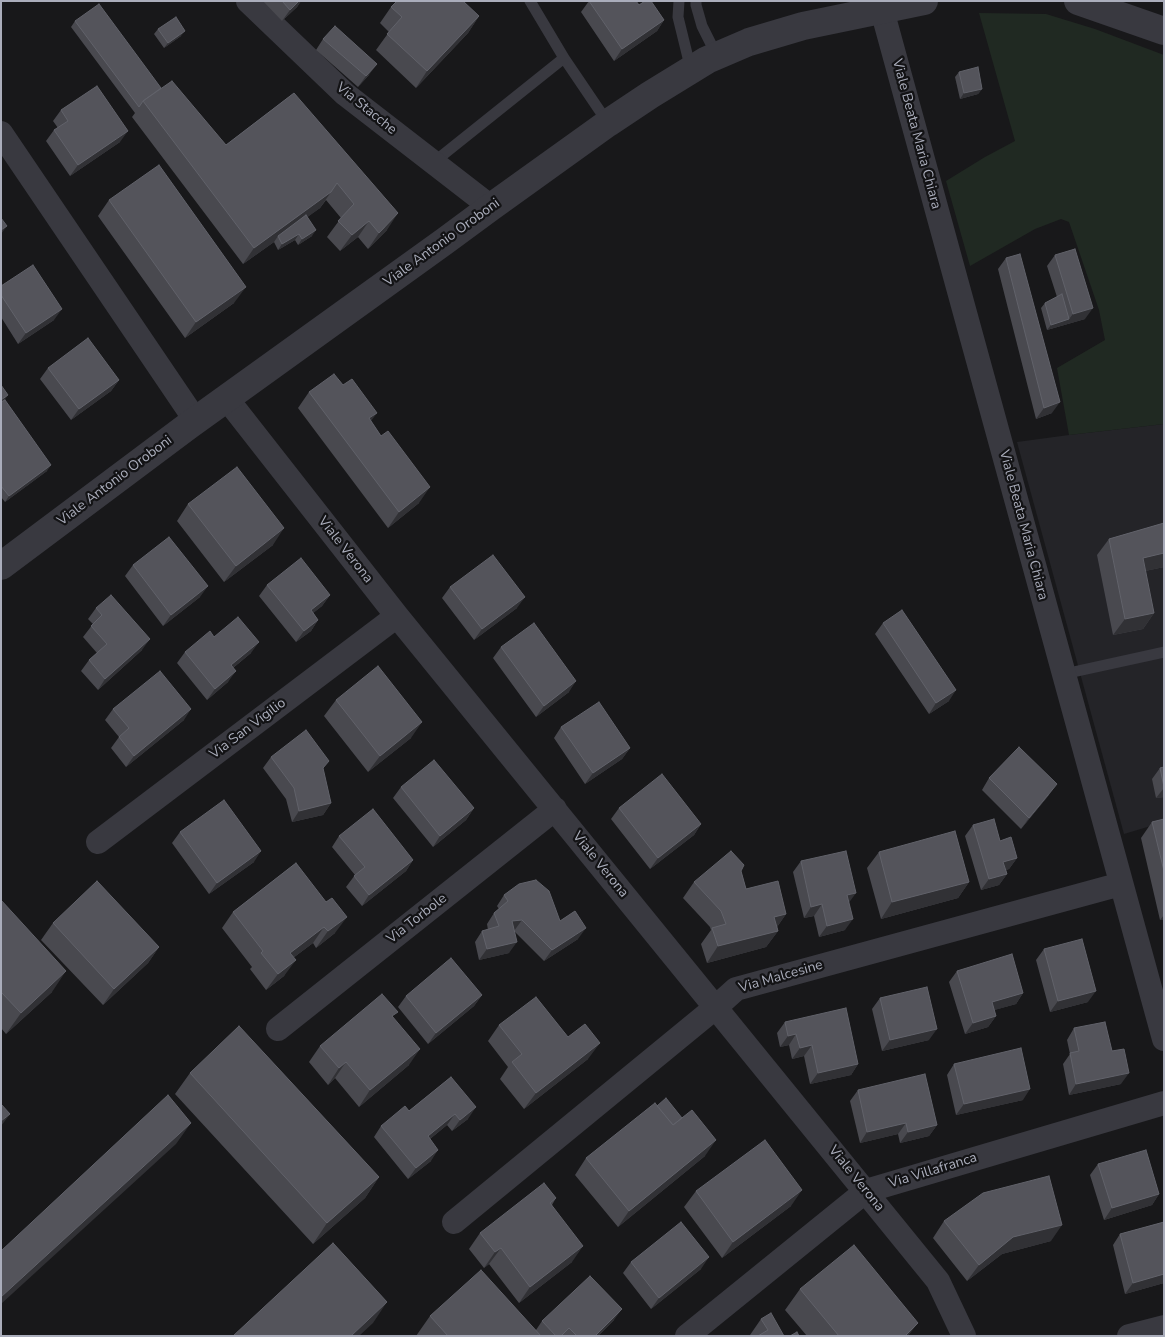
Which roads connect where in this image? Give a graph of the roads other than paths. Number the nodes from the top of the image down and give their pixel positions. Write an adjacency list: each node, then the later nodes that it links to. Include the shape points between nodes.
1 (248, 1): 14 (street, Via Stacche, via 345,94)
2 (530, 1): 10 (lane)
3 (679, 1): 11 (lane, via 678,17)
4 (696, 1): 9 (lane, via 702,26)
5 (924, 1): 7 (street, Viale Antonio Oroboni)
6 (1078, 1): 8 (street)
7 (875, 8): 9 (street, Viale Antonio Oroboni, via 748,42); 21 (street, Viale Beata Maria Chiara)
8 (1164, 31)
9 (717, 56): 11 (street, Viale Antonio Oroboni)
10 (564, 58): 12 (lane); 14 (lane)
11 (692, 70): 12 (street, Viale Antonio Oroboni)
12 (608, 123): 15 (street, Viale Antonio Oroboni)
13 (1, 133): 17 (street)
14 (434, 162): 15 (street, Via Stacche)
15 (491, 207): 16 (street, Viale Antonio Oroboni)
16 (227, 400): 17 (street, Viale Antonio Oroboni); 19 (street, Viale Verona)
17 (196, 421): 18 (street, Viale Antonio Oroboni)
18 (1, 566)
19 (397, 616): 22 (street, Viale Verona); 23 (street, Via San Vigilio)
20 (1164, 652): 21 (lane)
21 (1064, 674): 24 (street, Viale Beata Maria Chiara)
22 (555, 809): 25 (street, Viale Verona); 26 (street, Via Torbole)
23 (98, 842)
24 (1122, 884): 25 (street, Via Malcesine, via 736,989); 27 (street, Viale Beata Maria Chiara)
25 (716, 1007): 29 (street, Viale Verona); 30 (street, Via Malcesine)
26 (278, 1029)
27 (1164, 1039)
28 (1164, 1103): 29 (street, Via Villafranca)
29 (866, 1191): 32 (street, Via Villafranca); 33 (street, Viale Verona, via 938,1281)
30 (454, 1222)
31 (1164, 1327): 34 (street)
32 (687, 1336)
33 (964, 1336)
34 (1129, 1336)

